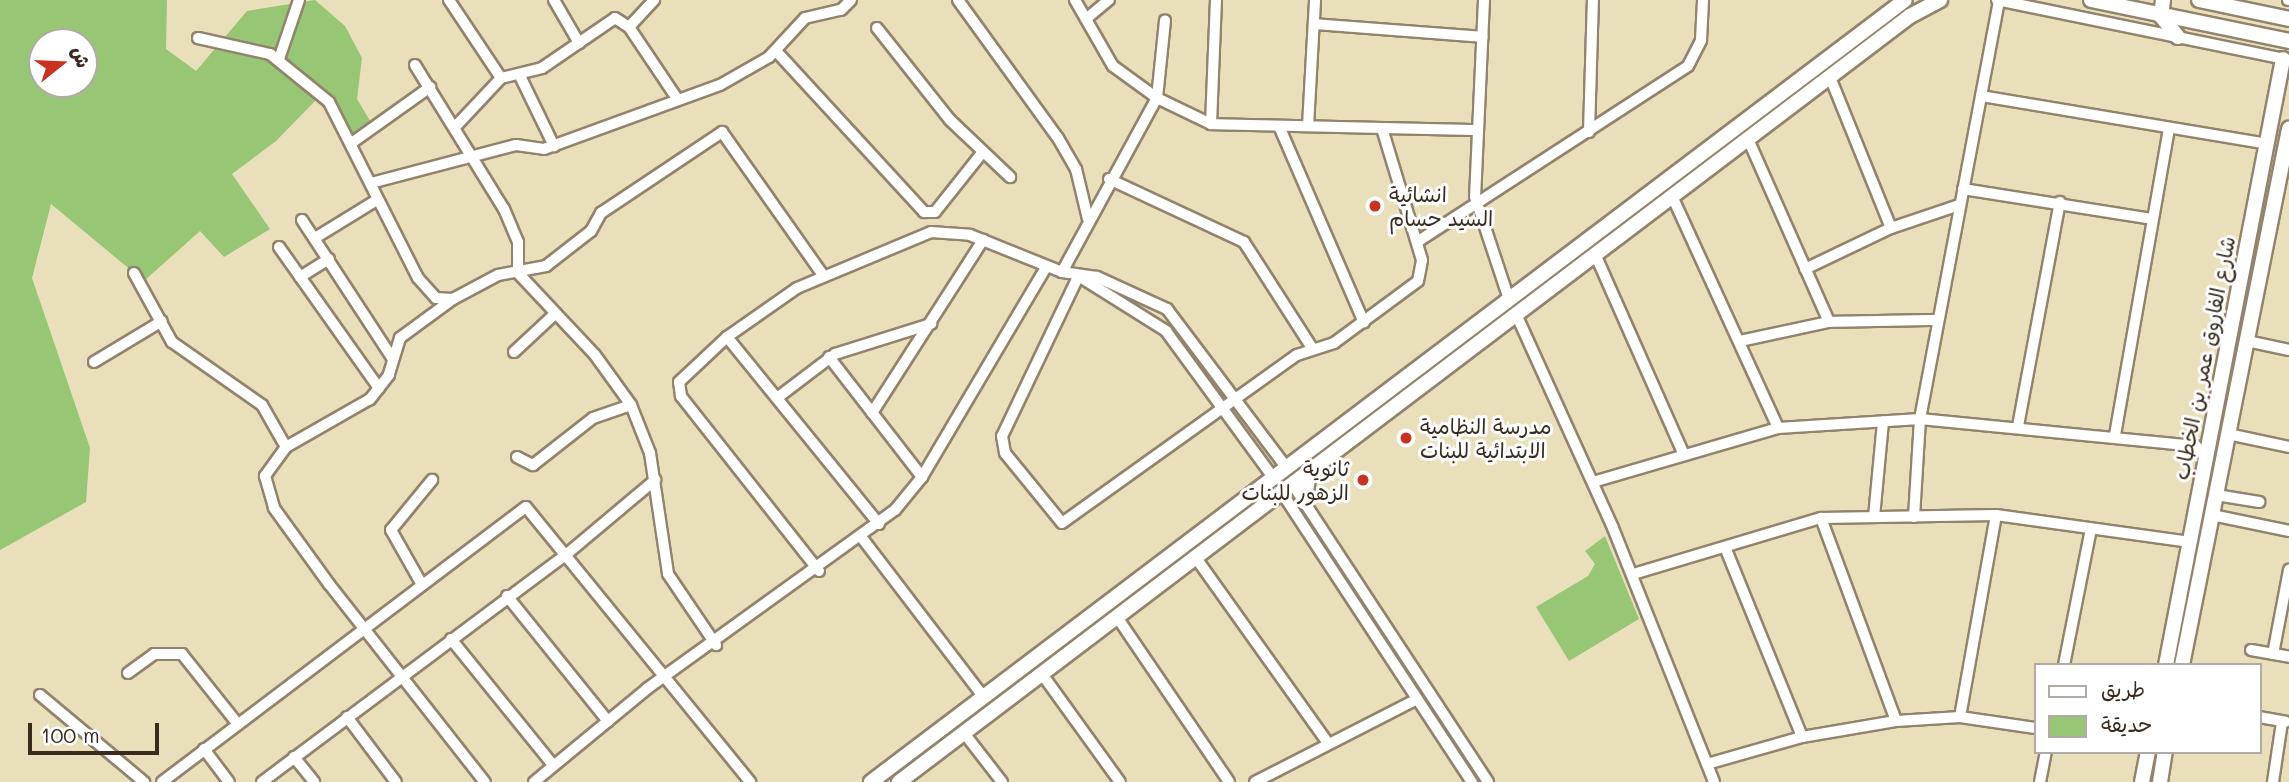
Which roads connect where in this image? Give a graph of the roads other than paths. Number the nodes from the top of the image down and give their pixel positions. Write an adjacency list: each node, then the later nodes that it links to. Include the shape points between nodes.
1 (299, 0): 36 (street)
2 (449, 0): 41 (street)
3 (554, 0): 33 (street)
4 (654, 0): 27 (street)
5 (851, 0): 35 (street, via 841,10 805,18)
6 (958, 0): 73 (street, via 1058,138 1076,169)
7 (1075, 0): 23 (street)
8 (1109, 0): 23 (street)
9 (1216, 0): 47 (street)
10 (1315, 0): 26 (street)
11 (1484, 0): 29 (street)
12 (1593, 0): 56 (street)
13 (1703, 0): 56 (street, via 1701,40 1688,66)
14 (1905, 0): 34 (street)
15 (1940, 0): 38 (street)
16 (1998, 0): 30 (street); 44 (street)
17 (2091, 0): 22 (street)
18 (2163, 0): 22 (street)
19 (2199, 0): 21 (street)
20 (2258, 0): 21 (street)
21 (2242, 9): 24 (street)
22 (2161, 16): 30 (street); 32 (street)
23 (1086, 19): 46 (street, via 1113,66)
24 (2289, 19)
25 (1165, 20): 46 (street)
26 (1314, 24): 29 (street); 50 (street)
27 (629, 27): 33 (street, via 609,19); 45 (street)
28 (877, 27): 61 (street)
29 (1482, 37): 54 (street)
30 (2178, 37): 37 (street)
31 (198, 38): 36 (street, via 253,47)
32 (2289, 41)
33 (579, 43): 42 (street)
34 (1839, 50): 38 (street); 93 (street)
35 (776, 51): 45 (street, via 720,85); 61 (street, via 865,155 926,213 935,212)
36 (279, 59): 58 (street, via 329,102)
37 (2286, 59): 51 (street, شارع الفاروق عمر بن الخطاب)
38 (1849, 63): 40 (street)
39 (415, 65): 43 (street)
40 (1830, 77): 57 (street); 77 (street)
41 (501, 78): 42 (street); 48 (street)
42 (521, 78): 60 (street)
43 (430, 87): 48 (street); 58 (street)
44 (1981, 96): 55 (street); 66 (street)
45 (677, 97): 60 (street)
46 (1157, 98): 47 (street); 64 (street)
47 (1211, 124): 49 (street)
48 (456, 126): 62 (street)
49 (1279, 126): 50 (street); 98 (street)
50 (1308, 126): 52 (street)
51 (2270, 126): 53 (street); 59 (street, شارع الفاروق عمر بن الخطاب)
52 (1381, 128): 54 (street); 80 (street)
53 (2289, 129): 103 (street)
54 (1478, 130): 70 (street)
55 (2169, 130): 59 (street); 74 (street)
56 (1589, 132): 70 (street)
57 (1748, 139): 67 (street); 85 (street)
58 (353, 142): 65 (street)
59 (2267, 144): 127 (street, شارع الفاروق عمر بن الخطاب)
60 (554, 146): 62 (street, via 516,145)
61 (982, 153): 63 (street)
62 (474, 156): 65 (street); 88 (street, via 518,242)
63 (1010, 177)
64 (1109, 179): 73 (street); 104 (street, via 1244,242)
65 (371, 183): 68 (street)
66 (1963, 189): 69 (street); 71 (street)
67 (1672, 196): 82 (street); 102 (street)
68 (377, 200): 78 (street); 92 (street, via 423,286 436,298)
69 (2060, 202): 74 (street); 119 (street)
70 (1476, 205): 80 (street); 93 (street)
71 (1959, 205): 72 (street); 76 (street)
72 (1934, 213): 76 (street); 77 (street)
73 (1088, 219): 86 (street)
74 (2152, 219): 122 (street)
75 (302, 220): 78 (street)
76 (1956, 221): 96 (street)
77 (1891, 228): 85 (street)
78 (314, 238): 83 (street)
79 (982, 240): 84 (street); 89 (street, via 931,232); 100 (street)
80 (1417, 242): 98 (street, via 1418,281)
81 (278, 247): 90 (street)
82 (1595, 254): 95 (street); 125 (street)
83 (329, 259): 90 (street); 108 (street)
84 (1046, 267): 86 (street); 131 (street)
85 (1805, 269): 99 (street)
86 (1062, 272): 91 (street)
87 (134, 273): 97 (street)
88 (518, 273): 89 (street, via 559,258 592,231 601,212 722,132); 92 (street, via 489,279); 94 (street)
89 (822, 274): 101 (street)
90 (300, 277): 110 (street)
91 (1079, 277): 112 (street, via 1097,277 1167,309); 115 (street, via 1166,331); 115 (street, via 1002,436 1005,453 1059,522)
92 (453, 299): 108 (street, via 400,338)
93 (1509, 299): 111 (street)
94 (556, 313): 106 (street); 114 (street)
95 (1516, 314): 111 (street); 135 (street)
96 (1938, 320): 99 (street); 117 (street)
97 (162, 321): 109 (street); 123 (street, via 179,349 262,405)
98 (1364, 322): 104 (street, via 1330,345)
99 (1829, 322): 102 (street)
100 (931, 324): 107 (street); 116 (street)
101 (727, 337): 113 (street); 154 (street, via 682,378 678,392)
102 (1740, 341): 120 (street)
103 (2247, 341): 105 (street); 121 (street)
104 (1312, 348): 112 (street)
105 (2289, 350)
106 (514, 352)
107 (829, 357): 113 (street); 116 (street)
108 (393, 359): 110 (street)
109 (94, 362)
110 (379, 388): 123 (street)
111 (1397, 395): 129 (street); 130 (street)
112 (1237, 397): 115 (street); 129 (street)
113 (776, 398): 145 (street)
114 (631, 405): 126 (street, via 593,418 533,465); 134 (street)
115 (1223, 407): 132 (street)
116 (872, 413): 131 (street)
117 (1920, 419): 118 (street); 119 (street); 143 (street)
118 (1883, 421): 120 (street); 142 (street)
119 (2018, 426): 122 (street)
120 (1778, 428): 125 (street)
121 (2228, 434): 124 (street); 128 (street)
122 (2115, 435): 127 (street, via 2196,446)
123 (286, 447): 159 (street, via 265,476 274,508)
124 (2289, 447)
125 (1684, 455): 135 (street)
126 (517, 457)
127 (2206, 458): 128 (street); 149 (street, شارع الفاروق عمر بن الخطاب)
128 (2222, 463): 137 (street)
129 (1286, 467): 132 (street)
130 (1309, 474): 136 (street); 138 (street)
131 (922, 477): 145 (street)
132 (1273, 477): 173 (street)
133 (432, 480): 156 (street, via 391,530)
134 (655, 480): 151 (street); 161 (street, via 668,574)
135 (1593, 482): 155 (street)
136 (1288, 489): 138 (street); 152 (street); 174 (street)
137 (2216, 495): 139 (street); 140 (street)
138 (1304, 502): 195 (street)
139 (2259, 502)
140 (2212, 514): 147 (street); 167 (street)
141 (1996, 515): 143 (street); 146 (street); 176 (street)
142 (1874, 517): 143 (street); 144 (street)
143 (1914, 517)
144 (1821, 518): 150 (street); 179 (street)
145 (879, 524): 148 (street)
146 (2091, 528): 149 (street); 165 (street)
147 (2289, 531)
148 (862, 538): 154 (street); 173 (street)
149 (2190, 542): 166 (street, شارع الفاروق عمر بن الخطاب)
150 (1725, 547): 155 (street); 184 (street)
151 (568, 553): 156 (street, via 536,513 520,508); 157 (street); 171 (street)
152 (1196, 558): 158 (street); 186 (street)
153 (2289, 570): 163 (street)
154 (818, 571): 161 (street)
155 (1633, 574): 193 (street)
156 (421, 583): 159 (street)
157 (507, 596): 160 (street); 178 (street)
158 (1117, 617): 169 (street); 196 (street)
159 (361, 628): 170 (street); 181 (street)
160 (451, 639): 170 (street); 194 (street)
161 (716, 645): 171 (street)
162 (2251, 650): 163 (street)
163 (2273, 654): 164 (street)
164 (2289, 657)
165 (2064, 663)
166 (2166, 663)
167 (2182, 663)
168 (128, 673): 181 (street, via 154,654 182,654)
169 (1042, 674): 183 (street); 210 (street)
170 (400, 677): 175 (street); 204 (street)
171 (666, 677): 178 (street); 206 (street)
172 (40, 695): 198 (street)
173 (983, 696): 185 (street)
174 (1417, 699): 186 (street); 197 (street)
175 (347, 717): 192 (street); 203 (street)
176 (1960, 717): 179 (street); 182 (street)
177 (2261, 717): 180 (street)
178 (608, 721): 194 (street)
179 (1896, 721): 184 (street)
180 (2285, 722): 217 (street)
181 (237, 723): 187 (street)
182 (2034, 728)
183 (964, 733): 191 (street); 209 (street)
184 (1802, 737): 193 (street)
185 (925, 741): 191 (street); 207 (street)
186 (1328, 743): 211 (street)
187 (204, 749): 199 (street); 200 (street)
188 (2046, 754): 213 (street)
189 (2148, 754): 214 (street)
190 (2165, 754): 215 (street)
191 (935, 755): 208 (street)
192 (295, 757): 201 (street); 202 (street)
193 (1707, 764): 212 (street)
194 (554, 765): 205 (street)
195 (1485, 778): 197 (street)
196 (1224, 780)
197 (1469, 781)
198 (144, 782)
199 (162, 782)
200 (229, 782)
201 (262, 782)
202 (314, 782)
203 (396, 782)
204 (485, 782)
205 (534, 782)
206 (750, 782)
207 (871, 782)
208 (899, 782)
209 (1002, 782)
210 (1120, 782)
211 (1255, 782)
212 (1714, 782)
213 (2040, 782)
214 (2142, 782)
215 (2160, 782): 216 (street)
216 (2166, 782)
217 (2273, 782)

